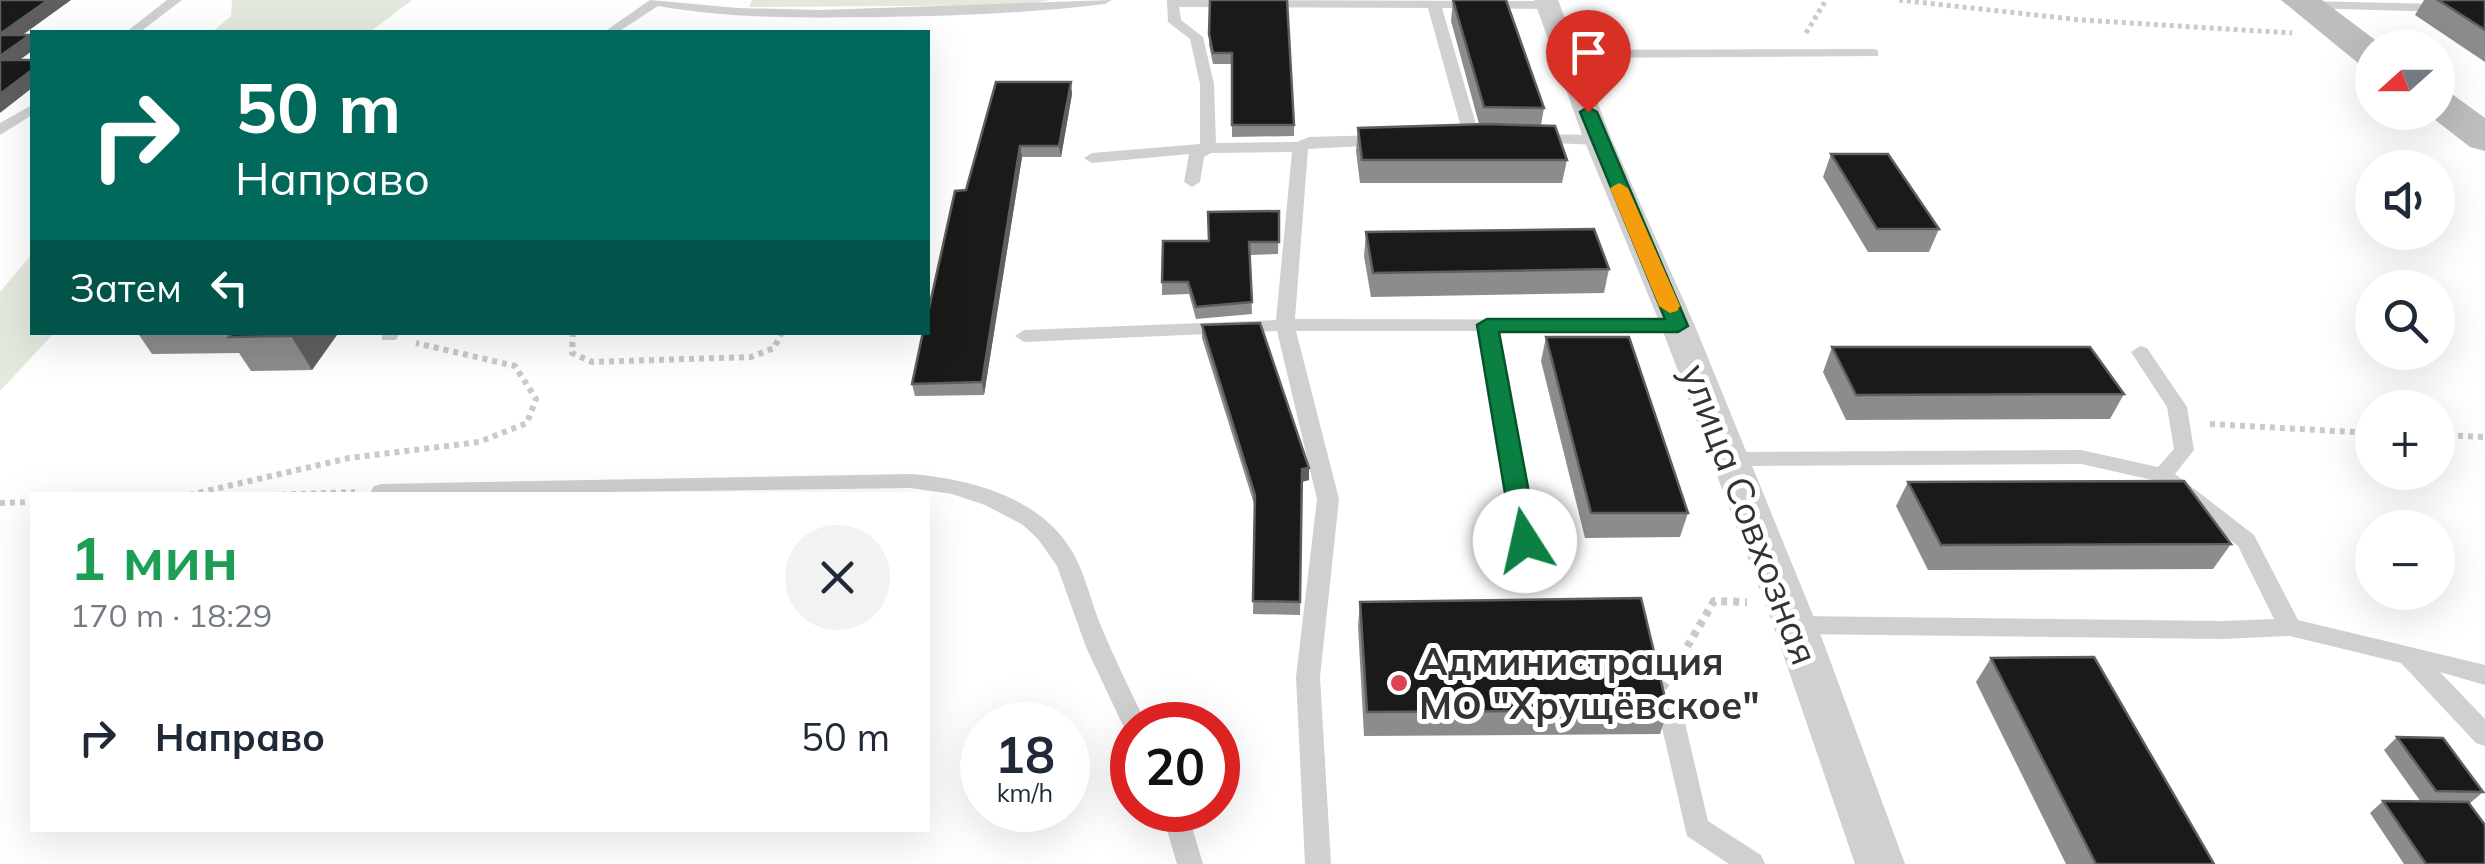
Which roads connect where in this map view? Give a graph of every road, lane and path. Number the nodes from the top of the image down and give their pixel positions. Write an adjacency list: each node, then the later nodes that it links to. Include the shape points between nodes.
1 (174, 0): 10 (lane)
2 (1105, 0): 4 (lane, via 1024,11 781,15)
3 (1900, 0): 9 (path, via 2081,20)
4 (658, 1): 11 (lane)
5 (1165, 2): 7 (lane); 25 (lane, via 1175,22 1196,37 1207,84)
6 (1546, 3): 7 (lane); 14 (street, улица Совхозная)
7 (1434, 5): 19 (lane)
8 (2485, 8): 9 (lane)
9 (2301, 13): 12 (main road)
10 (135, 30)
11 (613, 30)
12 (2355, 45)
13 (1873, 53): 14 (lane)
14 (1569, 54): 24 (street, улица Совхозная)
15 (30, 109): 17 (lane)
16 (2455, 115): 21 (main road)
17 (0, 130)
18 (1454, 138): 19 (lane)
19 (1472, 138): 20 (lane)
20 (1490, 138)
21 (2485, 138)
22 (1526, 139): 24 (lane)
23 (1400, 140): 26 (lane, via 1309,142)
24 (1598, 140): 31 (street, улица Совхозная)
25 (1208, 148): 26 (lane); 27 (lane); 28 (lane, via 1196,155)
26 (1300, 148): 29 (lane)
27 (1092, 158)
28 (1192, 182)
29 (1285, 325): 30 (lane); 35 (lane); 59 (lane, via 1328,499 1308,677)
30 (1487, 325): 31 (lane); 48 (lane)
31 (1678, 326): 41 (street, улица Совхозная)
32 (394, 335): 44 (path, via 515,366 536,399 527,423 479,442 349,458)
33 (573, 335): 34 (path, via 572,353 592,362 751,358 774,348)
34 (780, 335)
35 (1024, 336)
36 (2140, 352): 37 (lane)
37 (2174, 404): 38 (path, via 2202,414 2212,427); 42 (lane, via 2184,450)
38 (2355, 432)
39 (2455, 436): 40 (path)
40 (2485, 437)
41 (1730, 459): 42 (lane, via 2081,457); 49 (street, улица Совхозная)
42 (2163, 475): 50 (lane, via 2246,541)
43 (382, 491): 45 (path); 54 (lane, via 911,481 977,493 1056,544)
44 (202, 492)
45 (354, 492)
46 (30, 502): 47 (path)
47 (0, 503)
48 (1525, 541)
49 (1791, 614): 50 (lane); 53 (path, via 1714,601); 61 (street, улица Совхозная)
50 (2290, 627): 51 (lane)
51 (2408, 654): 52 (lane); 56 (lane)
52 (2485, 675)
53 (1664, 688)
54 (1125, 702)
55 (1673, 722): 60 (lane, via 1696,828)
56 (2485, 736)
57 (1181, 832): 58 (lane)
58 (1190, 864)
59 (1318, 864)
60 (1752, 864)
61 (1880, 864)

